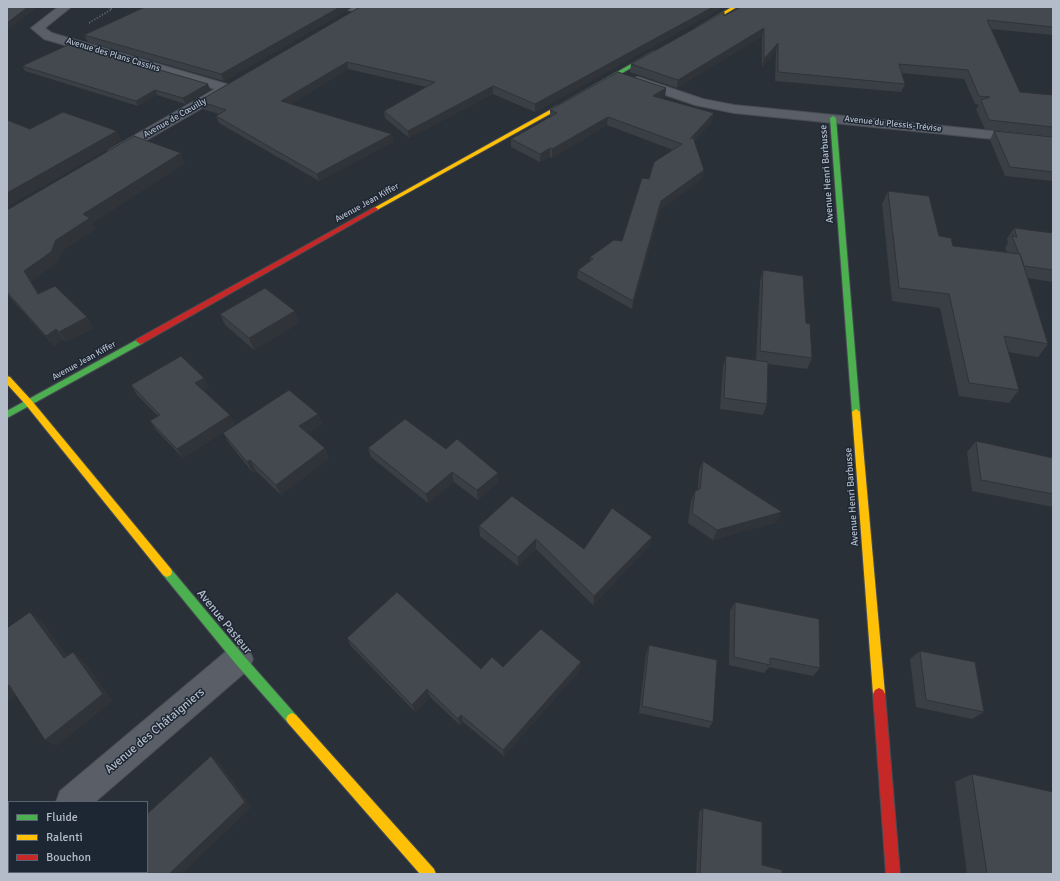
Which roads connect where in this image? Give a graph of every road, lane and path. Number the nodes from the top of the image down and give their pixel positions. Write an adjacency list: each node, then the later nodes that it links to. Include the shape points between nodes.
1 (65, 7): 9 (street, Avenue des Plans Cassins, via 37,28 48,36)
2 (735, 7): 5 (street)
3 (357, 8): 4 (street)
4 (340, 21)
5 (687, 35)
6 (667, 46): 7 (street, Avenue Jean Kiffer)
7 (619, 74): 10 (street, Avenue du Plessis-Trévise, via 700,102 734,109); 14 (street, Avenue Jean Kiffer)
8 (239, 80): 9 (street, Avenue de Cœuilly)
9 (225, 88): 12 (street, Avenue de Cœuilly)
10 (833, 118): 11 (street, Avenue du Plessis-Trévise); 19 (street, Avenue Henri Barbusse)
11 (1053, 141)
12 (102, 160)
13 (7, 379): 14 (street, Avenue Pasteur)
14 (29, 403): 15 (street, Avenue Jean Kiffer); 16 (street, Avenue Pasteur)
15 (7, 415)
16 (239, 659): 17 (street, Avenue des Châtaigniers); 18 (street, Avenue Pasteur)
17 (72, 801)
18 (429, 874)
19 (893, 874)

